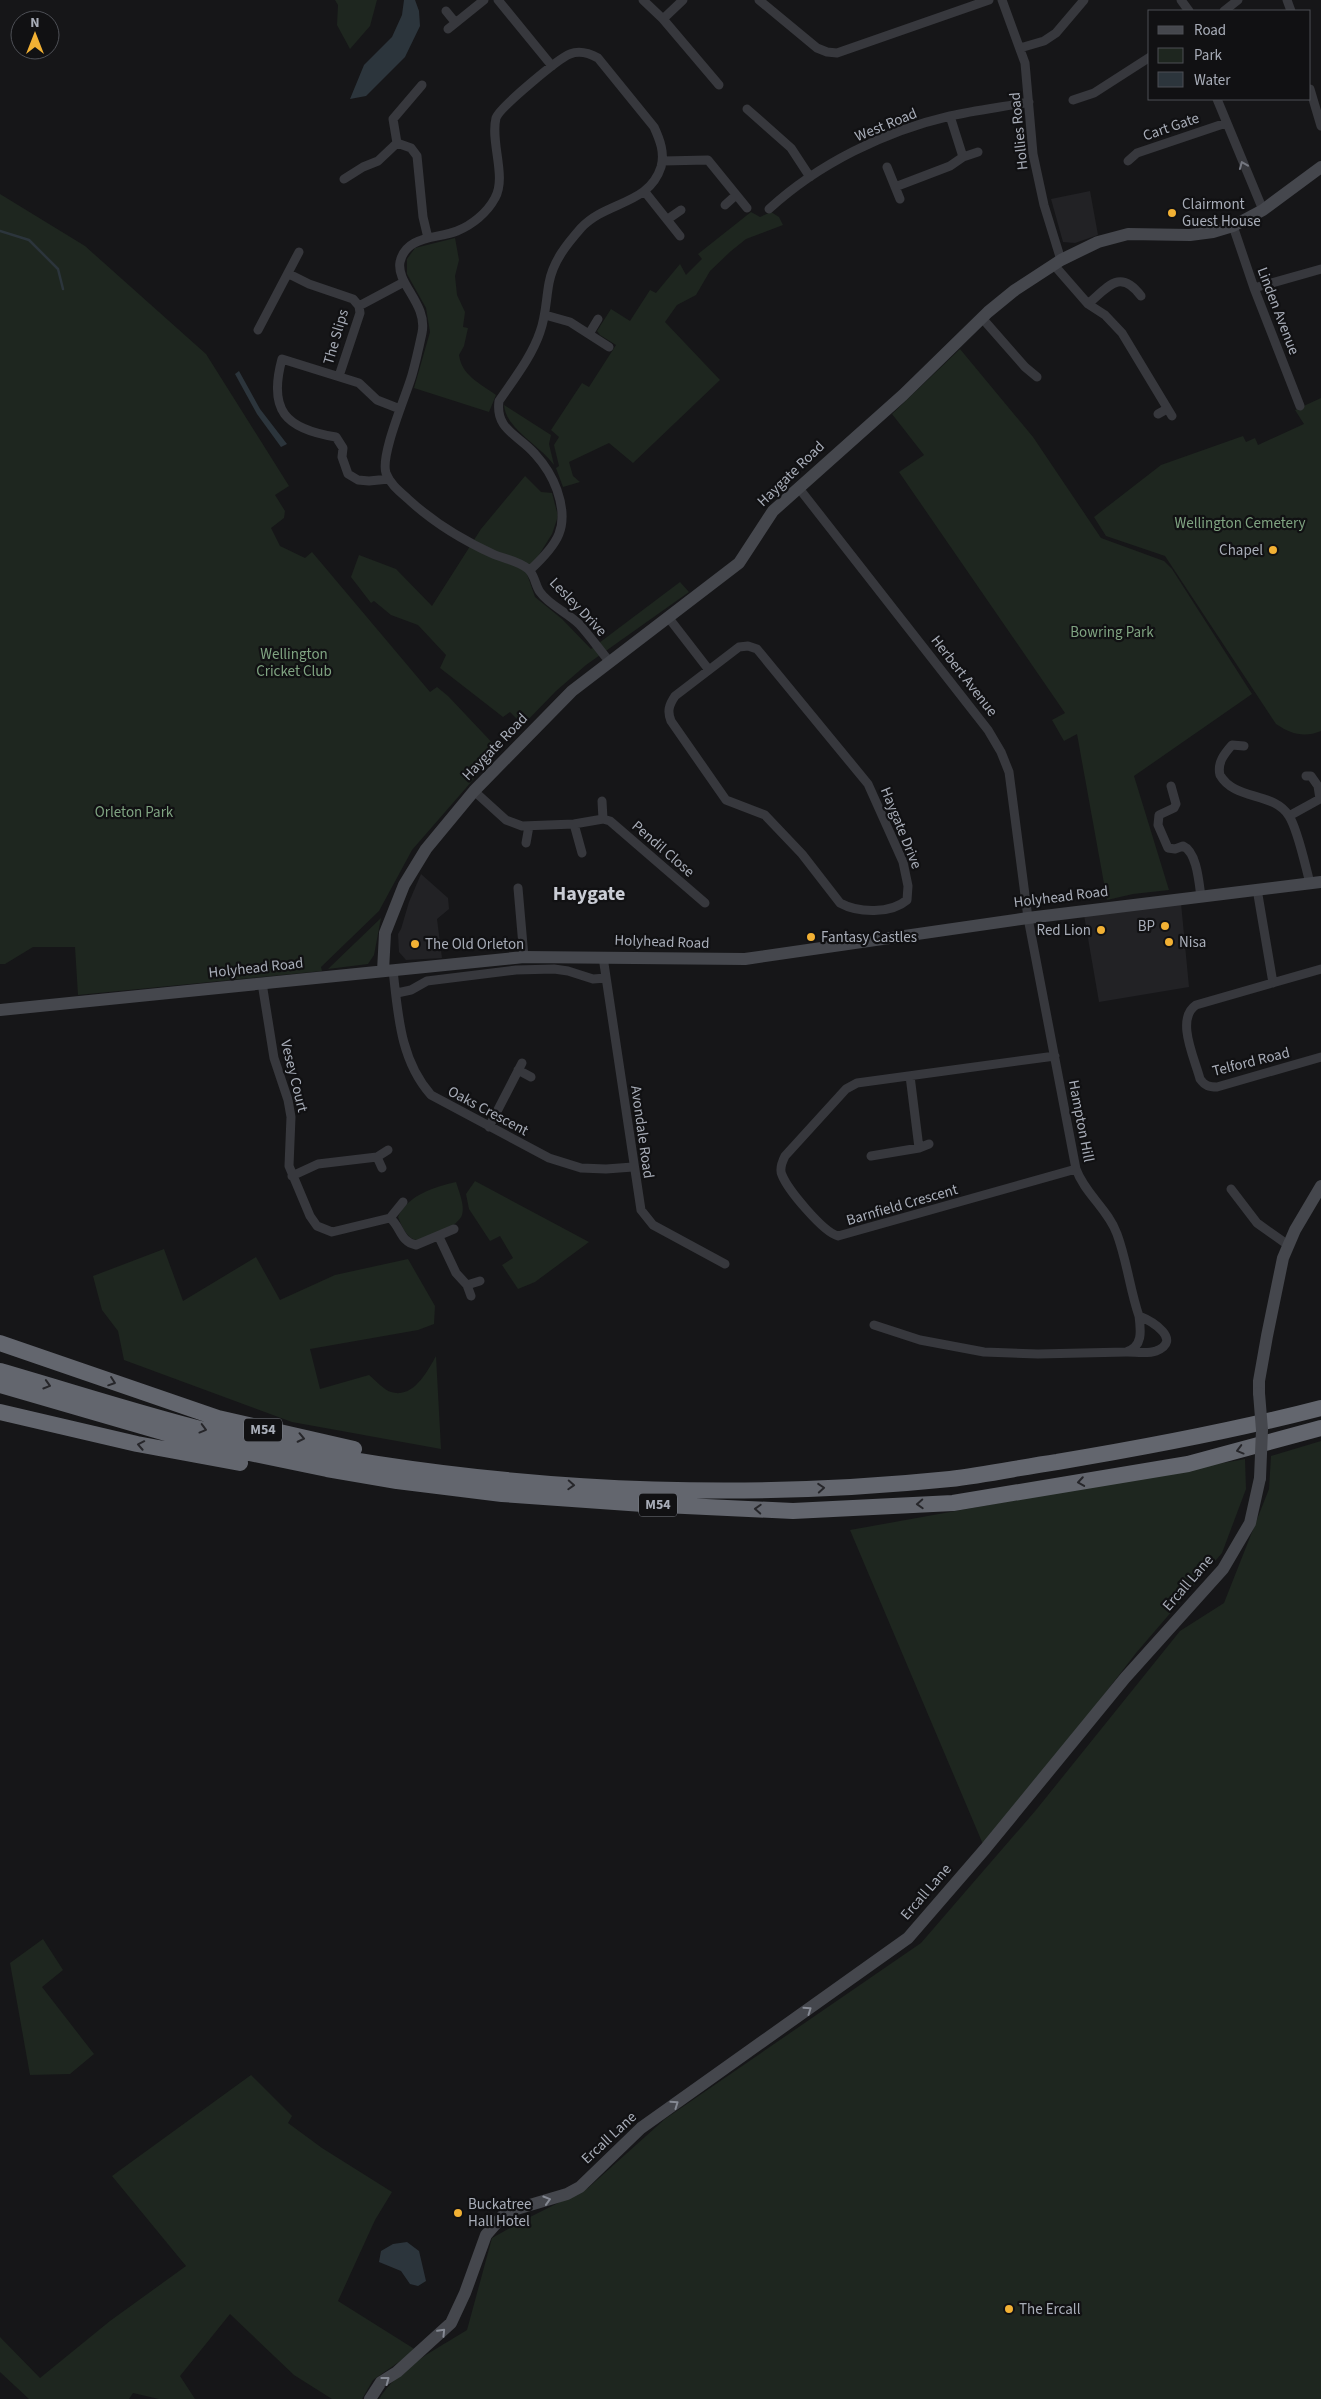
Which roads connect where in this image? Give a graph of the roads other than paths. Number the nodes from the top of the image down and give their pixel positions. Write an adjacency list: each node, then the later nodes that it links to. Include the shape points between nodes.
1 (484, 0): 13 (street, via 451,26)
2 (498, 0): 17 (street)
3 (643, 0): 14 (street)
4 (683, 0): 14 (street)
5 (759, 0): 6 (street, via 817,48 837,53)
6 (989, 0)
7 (1002, 0): 15 (street, Hollies Road)
8 (1084, 0): 15 (street, via 1056,33)
9 (1181, 0): 11 (street)
10 (1238, 0): 12 (street)
11 (1189, 10)
12 (1225, 10)
13 (446, 11)
14 (663, 19): 19 (street)
15 (1020, 48): 23 (street, Hollies Road)
16 (1148, 58): 21 (street, via 1094,93)
17 (552, 66): 31 (street, via 569,54 580,52 598,58 654,127); 49 (street, via 498,112 495,129 499,185 495,198 473,223 456,232)
18 (422, 84): 28 (street, via 393,119)
19 (719, 85)
20 (1311, 93): 27 (street)
21 (1073, 100)
22 (1217, 100): 26 (street)
23 (1029, 102): 25 (street, West Road); 51 (street, Hollies Road, via 1033,154)
24 (747, 109): 35 (street, via 790,148)
25 (950, 116): 30 (street); 35 (street, West Road, via 865,146)
26 (1226, 122): 32 (street, Cart Gate, via 1137,153); 45 (street, one-way to 26)
27 (1321, 126)
28 (397, 143): 36 (street, via 378,161); 49 (street, via 411,148 417,156)
29 (978, 152): 30 (street)
30 (964, 157): 37 (street, via 950,166)
31 (663, 161): 38 (street, via 657,179); 39 (street, via 708,160)
32 (1128, 161)
33 (887, 167): 37 (street)
34 (1321, 167): 45 (street, Haygate Road)
35 (810, 177): 43 (street, West Road)
36 (344, 179)
37 (895, 187): 40 (street)
38 (645, 192): 46 (street); 59 (street, via 592,219 560,254 549,281)
39 (736, 196): 41 (street); 42 (street)
40 (900, 199)
41 (725, 204)
42 (747, 208)
43 (769, 209)
44 (681, 210): 46 (street)
45 (1263, 210): 47 (street, Haygate Road)
46 (668, 219): 48 (street)
47 (1233, 226): 51 (street, Haygate Road, via 1190,235 1147,233 1111,237); 55 (street, Linden Avenue)
48 (680, 236)
49 (428, 238): 54 (street, via 413,243 403,255 400,271)
50 (299, 252): 53 (street)
51 (1057, 263): 57 (street); 60 (street, Haygate Road, via 1015,290)
52 (1321, 269): 55 (street)
53 (289, 274): 58 (street, via 353,299); 62 (street)
54 (404, 282): 58 (street); 68 (street, via 416,299 423,330)
55 (1254, 288): 67 (street, Linden Avenue)
56 (1141, 296): 57 (street, via 1130,283 1123,281 1113,283)
57 (1088, 304): 69 (street, via 1105,315 1122,333 1170,412)
58 (358, 306): 65 (street, The Slips, via 360,313)
59 (545, 315): 63 (street, via 564,320); 72 (street, via 537,340 499,400 497,412 500,421 548,471 562,506 564,520 559,535)
60 (982, 318): 66 (street, via 1024,367); 71 (street, Haygate Road, via 903,395)
61 (598, 320): 63 (street)
62 (258, 330)
63 (589, 334): 64 (street)
64 (609, 347)
65 (339, 376): 68 (street, via 359,383 386,404); 70 (street, via 282,359 276,395 289,420 307,432 336,437 343,448 342,458 348,474 358,480)
66 (1037, 377)
67 (1300, 406)
68 (400, 409): 70 (street, via 384,464)
69 (1158, 414)
70 (389, 479): 72 (street, via 429,518 468,543)
71 (798, 487): 73 (street, Haygate Road, via 773,511 739,563); 92 (street, Herbert Avenue, via 988,730 1001,752 1009,772)
72 (530, 570): 74 (street, Lesley Drive, via 540,592 578,624)
73 (668, 617): 74 (street, Haygate Road); 75 (street)
74 (609, 661): 79 (street, Haygate Road, via 572,691)
75 (709, 670): 75 (street, Haygate Drive, via 675,696 668,713 726,800 765,815 802,854 840,903 866,910 899,907 907,900 903,862 868,784 850,760 757,650 739,647)
76 (1244, 746): 81 (street, via 1232,745 1219,762 1223,781 1240,792 1271,802)
77 (1306, 776): 81 (street, via 1311,776 1318,786 1320,799)
78 (1171, 786): 90 (street, via 1176,804 1159,815 1158,825 1168,848 1183,846 1188,849 1197,869)
79 (474, 791): 84 (street, via 506,820); 96 (street, Haygate Road, via 426,849 404,885 385,933 382,950)
80 (602, 801): 82 (street)
81 (1290, 816): 87 (street)
82 (603, 819): 83 (street); 91 (street, Pendil Close, via 610,821)
83 (574, 824): 84 (street); 86 (street)
84 (529, 826): 85 (street)
85 (526, 843)
86 (582, 853)
87 (1315, 882): 89 (street, Holyhead Road)
88 (518, 888): 93 (street)
89 (1257, 889): 90 (street, Holyhead Road); 99 (street)
90 (1201, 897): 92 (street, Holyhead Road)
91 (705, 903)
92 (1028, 918): 94 (street, Holyhead Road, via 745,960); 102 (street, Hampton Hill)
93 (524, 957): 94 (street, Holyhead Road); 96 (street, Holyhead Road)
94 (603, 957): 97 (street, Avondale Road)
95 (1321, 969): 99 (street, Telford Road)
96 (388, 970): 98 (street, Holyhead Road); 100 (street, Oaks Crescent)
97 (606, 978): 100 (street, via 593,979 568,971 516,970 427,981); 112 (street, Avondale Road)
98 (262, 983): 101 (street, Holyhead Road); 115 (street, Vesey Court, via 274,1058 291,1117 288,1149)
99 (1273, 983): 103 (street, Telford Road, via 1196,1005 1188,1012 1186,1024 1200,1079 1204,1085 1217,1087)
100 (397, 993): 106 (street, Oaks Crescent, via 402,1037 421,1083 431,1095)
101 (0, 1010)
102 (1054, 1056): 105 (street, Barnfield Crescent); 114 (street, Hampton Hill)
103 (1321, 1057)
104 (531, 1076): 106 (street, via 520,1067)
105 (910, 1076): 108 (street); 114 (street, Barnfield Crescent, via 857,1083 846,1089 784,1156 780,1169 785,1181 830,1234 846,1235)
106 (489, 1127): 112 (street, Oaks Crescent, via 570,1166)
107 (928, 1144): 108 (street)
108 (919, 1148): 110 (street)
109 (388, 1150): 111 (street)
110 (871, 1156)
111 (377, 1157): 113 (street); 115 (street, via 318,1164)
112 (633, 1167): 123 (street, Avondale Road, via 641,1210 653,1225)
113 (382, 1168)
114 (1076, 1169): 127 (street, Hampton Hill, via 1086,1191 1104,1211 1117,1234)
115 (292, 1176): 119 (street, Vesey Court, via 310,1216 325,1231 338,1231)
116 (1321, 1186): 122 (street, Ercall Lane)
117 (1231, 1189): 122 (street, via 1257,1223)
118 (403, 1202): 119 (street)
119 (390, 1218): 121 (street, via 403,1239 411,1244 420,1245)
120 (454, 1229): 121 (street)
121 (439, 1237): 125 (street, via 456,1273)
122 (1288, 1245): 138 (street, Ercall Lane, one-way to 122, bridge, via 382,2382 398,2372 450,2323 466,2293 486,2235 506,2212 568,2194 580,2187 641,2128 908,1938 1125,1678 1223,1569 1250,1523 1260,1478 1259,1381)
123 (725, 1264)
124 (480, 1282): 125 (street)
125 (467, 1285): 126 (street)
126 (472, 1296)
127 (1139, 1316): 130 (street, Hampton Hill, via 1140,1341); 130 (street, via 1162,1329 1164,1344 1152,1352)
128 (874, 1325): 130 (street, via 920,1340 984,1352)
129 (0, 1343): 137 (highway, M54, one-way to 137, via 218,1418 375,1453)
130 (1126, 1352)
131 (0, 1370): 137 (highway, M54, one-way to 137, via 220,1433 394,1466)
132 (0, 1385): 136 (highway, M54, via 197,1442)
133 (1321, 1408): 137 (highway, M54, one-way to 133, via 645,1489 791,1491 953,1479 1187,1440)
134 (0, 1412): 136 (highway, M54, one-way to 134, via 255,1465 136,1444)
135 (1321, 1428): 136 (highway, M54, one-way to 136, via 1188,1464 953,1503 793,1511 502,1494)
136 (327, 1469)
137 (535, 1482)
138 (370, 2399)

